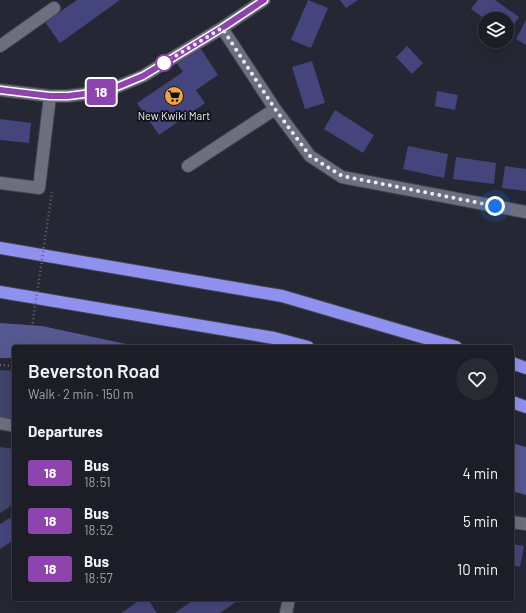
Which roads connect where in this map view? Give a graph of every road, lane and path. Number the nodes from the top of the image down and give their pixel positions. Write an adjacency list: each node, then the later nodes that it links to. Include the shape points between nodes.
1 (264, 0): 3 (street)
2 (54, 8): 4 (street)
3 (222, 28): 6 (street, via 143,76 107,91); 7 (street)
4 (0, 46)
5 (0, 90): 6 (street)
6 (50, 96): 9 (street, via 39,188)
7 (275, 109): 8 (street); 11 (street, via 310,156 342,176)
8 (188, 166)
9 (0, 183)
10 (52, 192): 14 (path, bridge)
11 (526, 212)
12 (0, 248): 16 (highway, via 282,296)
13 (0, 292): 15 (highway, via 274,338)
14 (29, 345)
15 (300, 345)
16 (449, 345)
17 (0, 365): 19 (path)
18 (514, 365): 20 (highway)
19 (12, 366)
20 (526, 368)
21 (514, 403): 22 (highway)
22 (526, 407)
23 (0, 423): 24 (street)
24 (12, 426)
25 (514, 522): 26 (street)
26 (526, 524)
27 (289, 601): 28 (street)
28 (286, 613)

